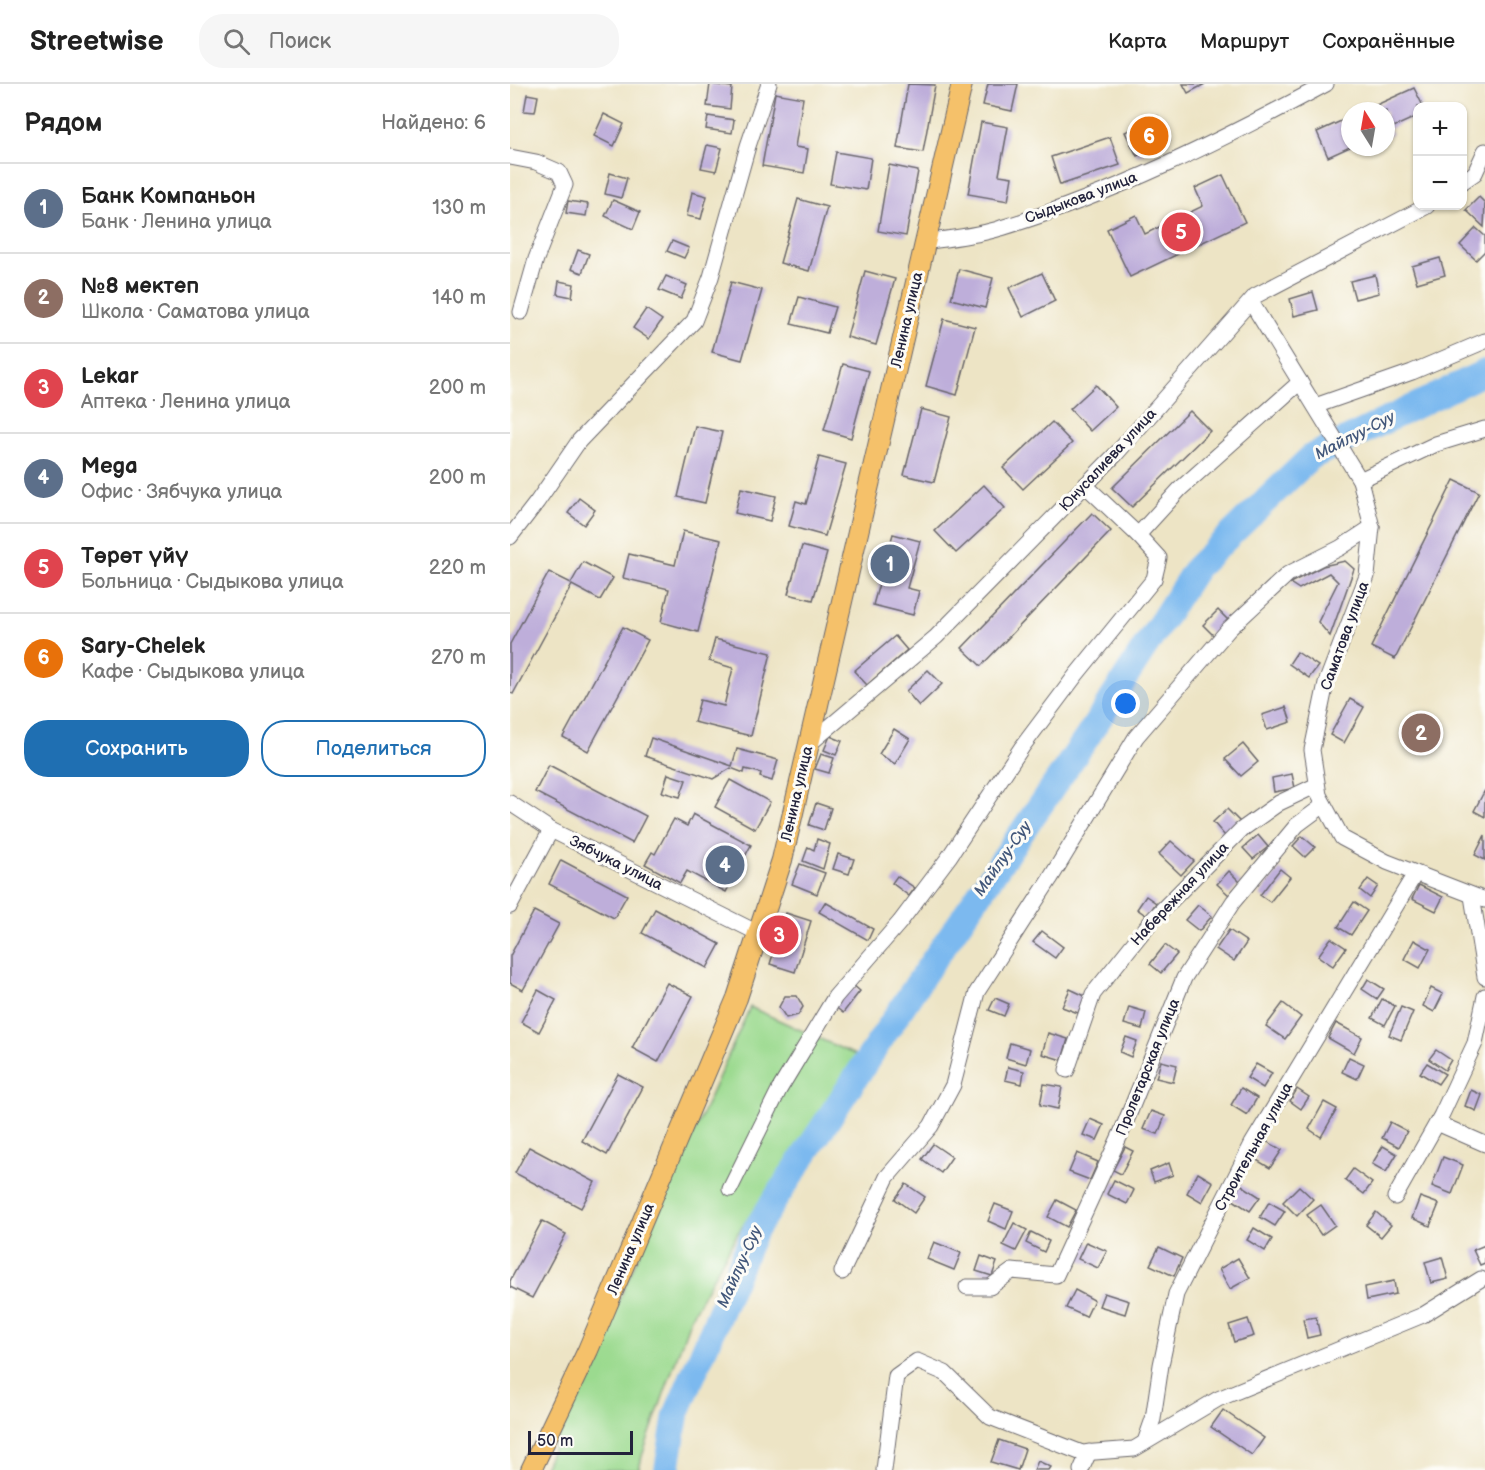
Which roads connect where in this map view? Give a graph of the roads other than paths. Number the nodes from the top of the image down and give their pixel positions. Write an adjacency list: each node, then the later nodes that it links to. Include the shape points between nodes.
1 (769, 84): 19 (street, via 711,278 694,321 579,441)
2 (962, 84): 8 (main road, Ленина улица)
3 (1326, 84): 8 (street, Сыдыкова улица, via 1117,187 999,229)
4 (1485, 151): 6 (street)
5 (510, 157): 10 (street, via 560,172 565,185 536,259)
6 (1467, 178)
7 (1419, 210): 9 (street, Юнусалиева улица, via 1255,296)
8 (925, 242): 20 (main road, Ленина улица)
9 (1251, 302): 12 (street, Саматова улица); 16 (street, Юнусалиева улица)
10 (521, 312)
11 (1485, 341): 13 (street)
12 (1300, 382): 13 (street, Саматова улица); 18 (street, via 1180,489)
13 (1315, 406): 15 (street, Саматова улица)
14 (1485, 429): 15 (street, via 1436,444)
15 (1360, 480): 17 (street, Саматова улица)
16 (1085, 485): 18 (street); 20 (street, Юнусалиева улица, via 936,638)
17 (1372, 527): 21 (street, Саматова улица, via 1367,576 1326,683 1312,750); 36 (street, via 1288,574 1229,629 1136,737 977,992 953,1085 931,1126 887,1177)
18 (1138, 535): 34 (street, via 1159,558 1154,579 1022,747 900,922 835,996 779,1090)
19 (510, 537)
20 (808, 746): 28 (main road, Ленина улица, via 782,860)
21 (1317, 785): 23 (street, Саматова улица); 31 (street, Набережная улица, via 1279,803 1241,830 1153,919 1093,994)
22 (510, 803): 24 (street)
23 (1324, 805): 25 (street, Саматова улица, via 1342,838); 38 (street, Пролетарская улица, via 1297,825 1233,902 1184,978 1122,1131 1056,1275 1012,1271 990,1287)
24 (551, 830): 27 (street, Зябчука улица); 28 (street, Зябчука улица)
25 (1415, 874): 26 (street, Саматова улица); 39 (street, Строительная улица, via 1252,1144 1176,1294 1153,1419)
26 (1478, 898): 29 (street)
27 (510, 906)
28 (758, 933): 41 (main road, Ленина улица, via 737,998 588,1350)
29 (1485, 977)
30 (1485, 996): 32 (street, via 1475,1043)
31 (1067, 1070)
32 (1437, 1123): 33 (street); 35 (street)
33 (1485, 1144)
34 (730, 1189)
35 (1395, 1197)
36 (842, 1272)
37 (1481, 1279): 39 (street, via 1423,1315 1218,1399)
38 (967, 1287)
39 (1145, 1442): 40 (street, via 1134,1449)
40 (1089, 1452): 42 (street, via 1082,1453 990,1417 945,1373 916,1361 896,1377); 43 (street)
41 (531, 1470)
42 (884, 1470)
43 (1081, 1470)

